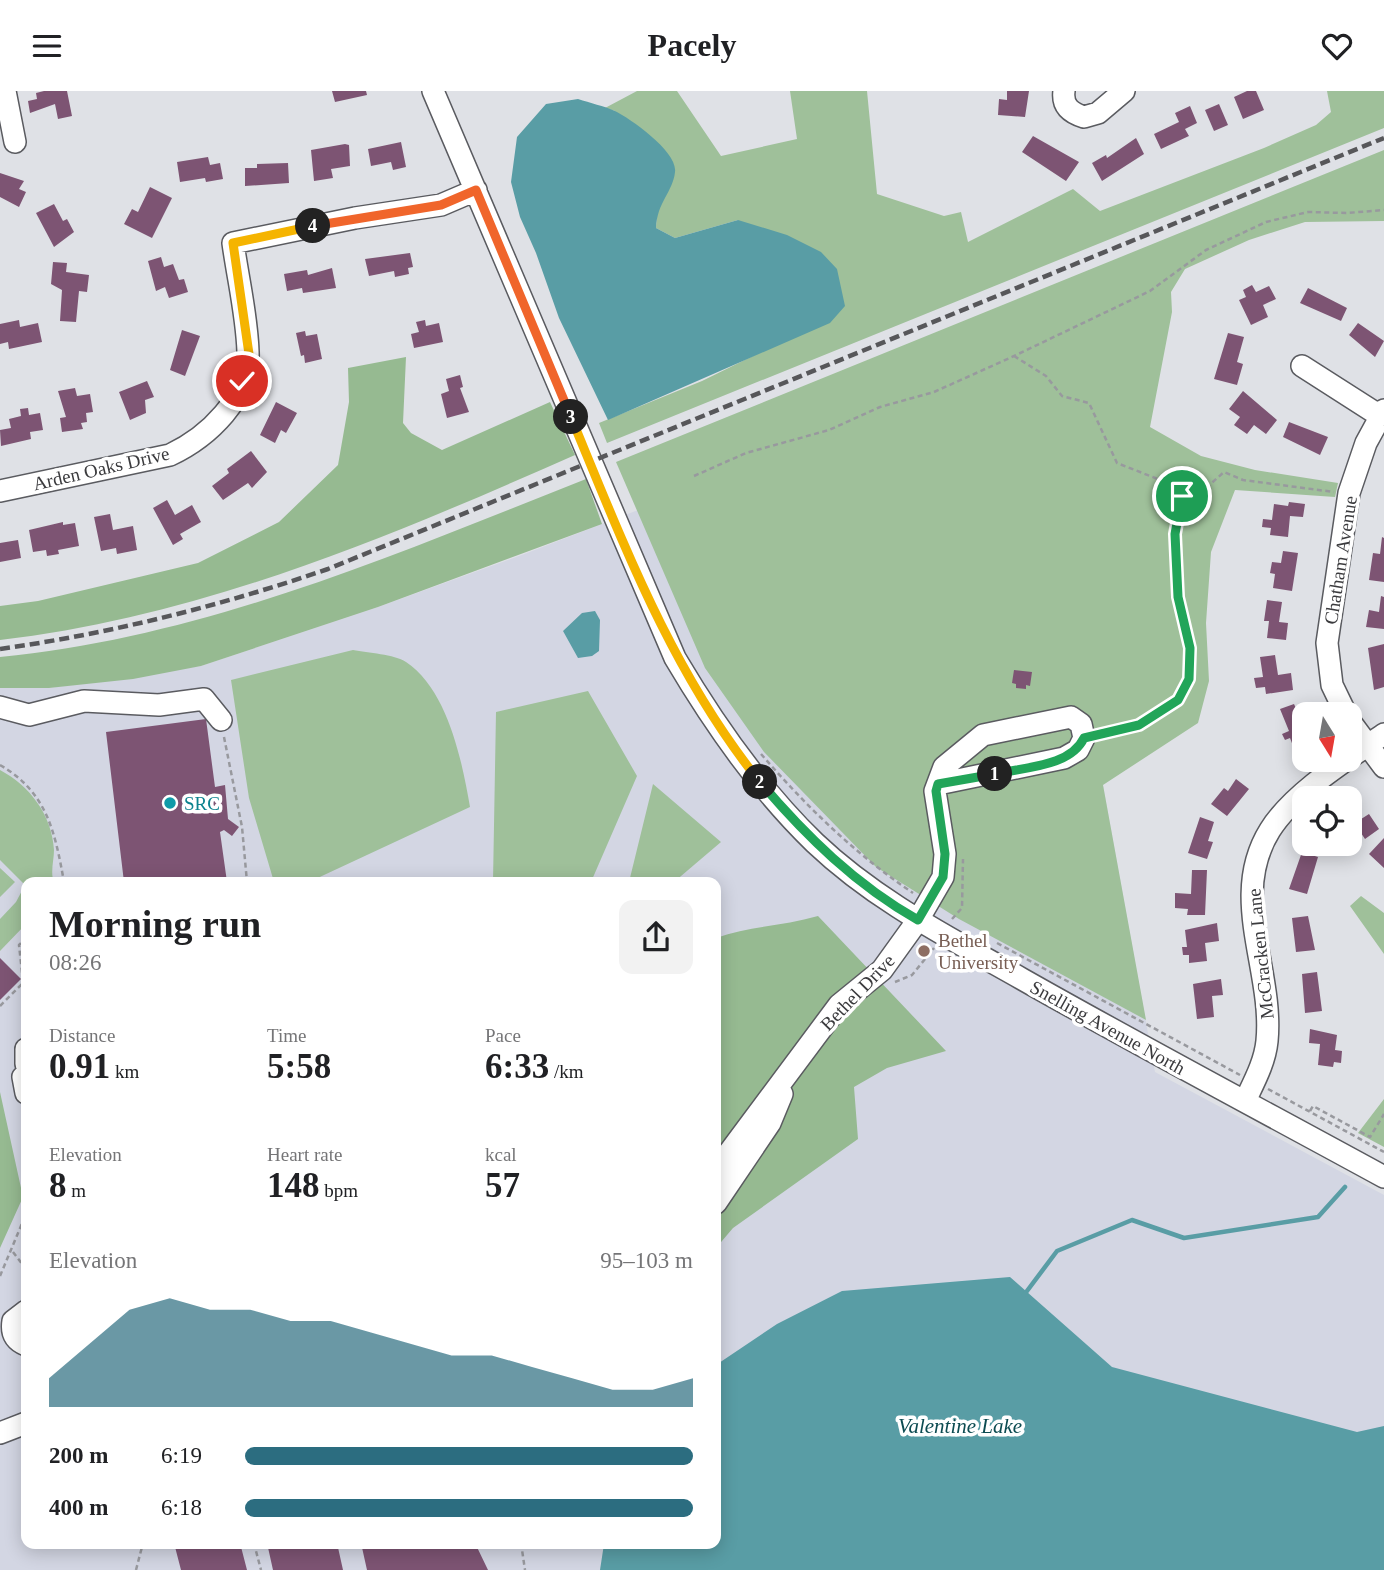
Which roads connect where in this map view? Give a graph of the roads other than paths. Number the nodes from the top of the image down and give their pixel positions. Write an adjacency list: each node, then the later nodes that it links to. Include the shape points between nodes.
1 (5, 91): 5 (street)
2 (433, 91): 6 (street, Snelling Avenue North)
3 (1064, 91): 4 (street, via 1069,110 1084,117 1098,113)
4 (1124, 91)
5 (15, 142)
6 (476, 190): 9 (street, Arden Oaks Drive, via 441,205 233,243 249,354 242,381 219,420 194,443 170,455); 16 (street, Snelling Avenue North, via 645,592 700,699 758,779 816,843 890,904)
7 (1302, 366): 8 (street)
8 (1382, 413): 10 (street, Chatham Avenue, via 1349,493 1327,642 1332,685)
9 (0, 491)
10 (1340, 702)
11 (0, 708): 12 (street, via 29,715 84,701 159,705 204,699)
12 (221, 720)
13 (1376, 740): 14 (street); 18 (street, McCracken Lane, via 1282,814 1257,857 1251,898 1267,1040)
14 (1384, 767)
15 (938, 784): 15 (street, via 944,767 984,736 1071,717 1081,724 1084,738 1078,750 1064,758); 16 (street, Bethel Drive, via 943,877)
16 (918, 920): 17 (street, Bethel Drive, via 882,970 839,1005); 18 (street, Snelling Avenue North, via 1160,1058)
17 (794, 1063): 19 (street, Bethel Drive); 21 (street, Bethel Drive, via 770,1123)
18 (1245, 1101): 20 (street, Snelling Avenue North)
19 (721, 1163)
20 (1384, 1177)
21 (721, 1196)
22 (21, 1315): 23 (street, via 13,1321 12,1330)
23 (21, 1342)
24 (21, 1425): 25 (street)
25 (0, 1433)

